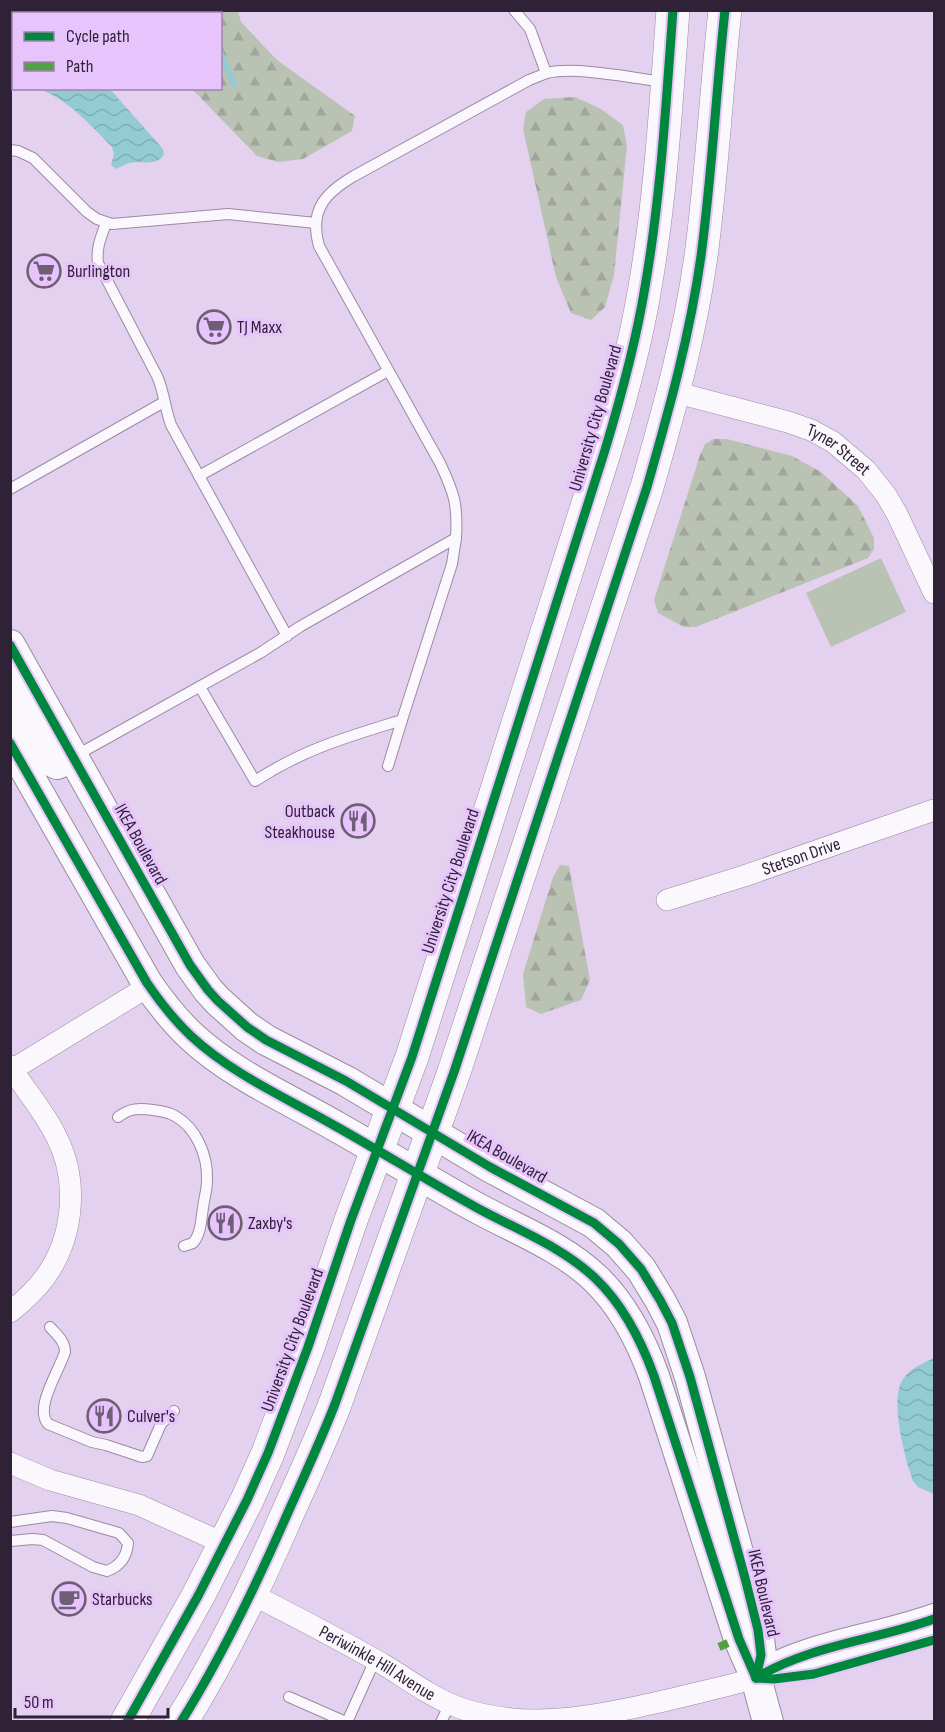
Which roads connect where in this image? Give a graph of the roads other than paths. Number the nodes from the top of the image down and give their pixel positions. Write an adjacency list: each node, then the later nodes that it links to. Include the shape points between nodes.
1 (514, 10): 4 (lane, via 530,29)
2 (673, 10): 5 (main road, University City Boulevard)
3 (724, 10): 10 (main road, via 708,199 688,330)
4 (546, 73): 5 (lane, via 586,72); 7 (lane, via 340,184 326,196)
5 (668, 83): 28 (main road, University City Boulevard, via 645,289 617,407)
6 (10, 150): 8 (lane, via 33,158 87,212)
7 (316, 222): 8 (lane, via 228,214); 9 (lane, via 322,253)
8 (106, 223): 11 (lane, via 96,253 98,263 157,376)
9 (388, 371): 12 (lane); 14 (lane, via 450,484 457,515)
10 (674, 392): 15 (street, Tyner Street, via 789,422 811,430 849,454 886,495); 30 (main road, via 647,487)
11 (164, 402): 12 (lane, via 171,425); 13 (lane)
12 (199, 476): 16 (lane)
13 (10, 489)
14 (456, 538): 16 (lane); 20 (lane, via 452,564)
15 (934, 593)
16 (287, 636): 18 (lane)
17 (10, 645): 22 (street, IKEA Boulevard)
18 (200, 687): 20 (lane, via 255,781 303,753); 22 (lane)
19 (10, 695): 22 (street, via 47,759 57,764)
20 (402, 720): 23 (lane)
21 (10, 743): 26 (street, IKEA Boulevard)
22 (74, 757): 28 (street, IKEA Boulevard, via 190,965 218,1001 266,1040)
23 (388, 766)
24 (934, 810): 25 (street, Stetson Drive)
25 (667, 900)
26 (149, 986): 27 (street); 31 (street, IKEA Boulevard, via 190,1035 220,1059)
27 (11, 1069): 34 (street, via 56,1136 71,1189 68,1224 57,1258 37,1288)
28 (393, 1108): 30 (street, IKEA Boulevard); 31 (main road, University City Boulevard)
29 (118, 1117): 33 (lane, via 132,1109 164,1112 180,1119 198,1141 207,1181 198,1234 193,1243)
30 (433, 1132): 32 (main road); 45 (street, IKEA Boulevard, via 594,1223 619,1244 651,1283 677,1335 745,1578 761,1655)
31 (378, 1151): 32 (street, IKEA Boulevard); 40 (main road, University City Boulevard, via 276,1433)
32 (418, 1174): 41 (main road, via 323,1433); 45 (street, IKEA Boulevard, via 573,1261 595,1278 627,1317 646,1353 739,1638)
33 (184, 1246)
34 (10, 1312)
35 (51, 1327): 36 (lane, via 62,1340 65,1352 43,1408 45,1422 142,1458 147,1456 161,1424)
36 (174, 1411)
37 (10, 1463): 40 (street, via 50,1480 139,1505)
38 (10, 1522): 39 (lane, via 52,1516 67,1518 119,1533 128,1543 122,1561 107,1571 43,1540)
39 (10, 1541)
40 (225, 1544): 48 (main road, University City Boulevard)
41 (252, 1594): 44 (street, Periwinkle Hill Avenue); 49 (main road)
42 (934, 1618): 45 (street, Periwinkle Hill Avenue, via 798,1658)
43 (934, 1640): 45 (street, Periwinkle Hill Avenue, via 814,1674)
44 (375, 1660): 47 (street, Periwinkle Hill Avenue); 50 (lane)
45 (756, 1678): 47 (street, Periwinkle Hill Avenue, via 645,1706 571,1719 526,1720 473,1712); 51 (street, IKEA Boulevard)
46 (289, 1697): 50 (lane)
47 (446, 1713)
48 (127, 1722)
49 (181, 1722)
50 (347, 1722)
51 (768, 1722)

